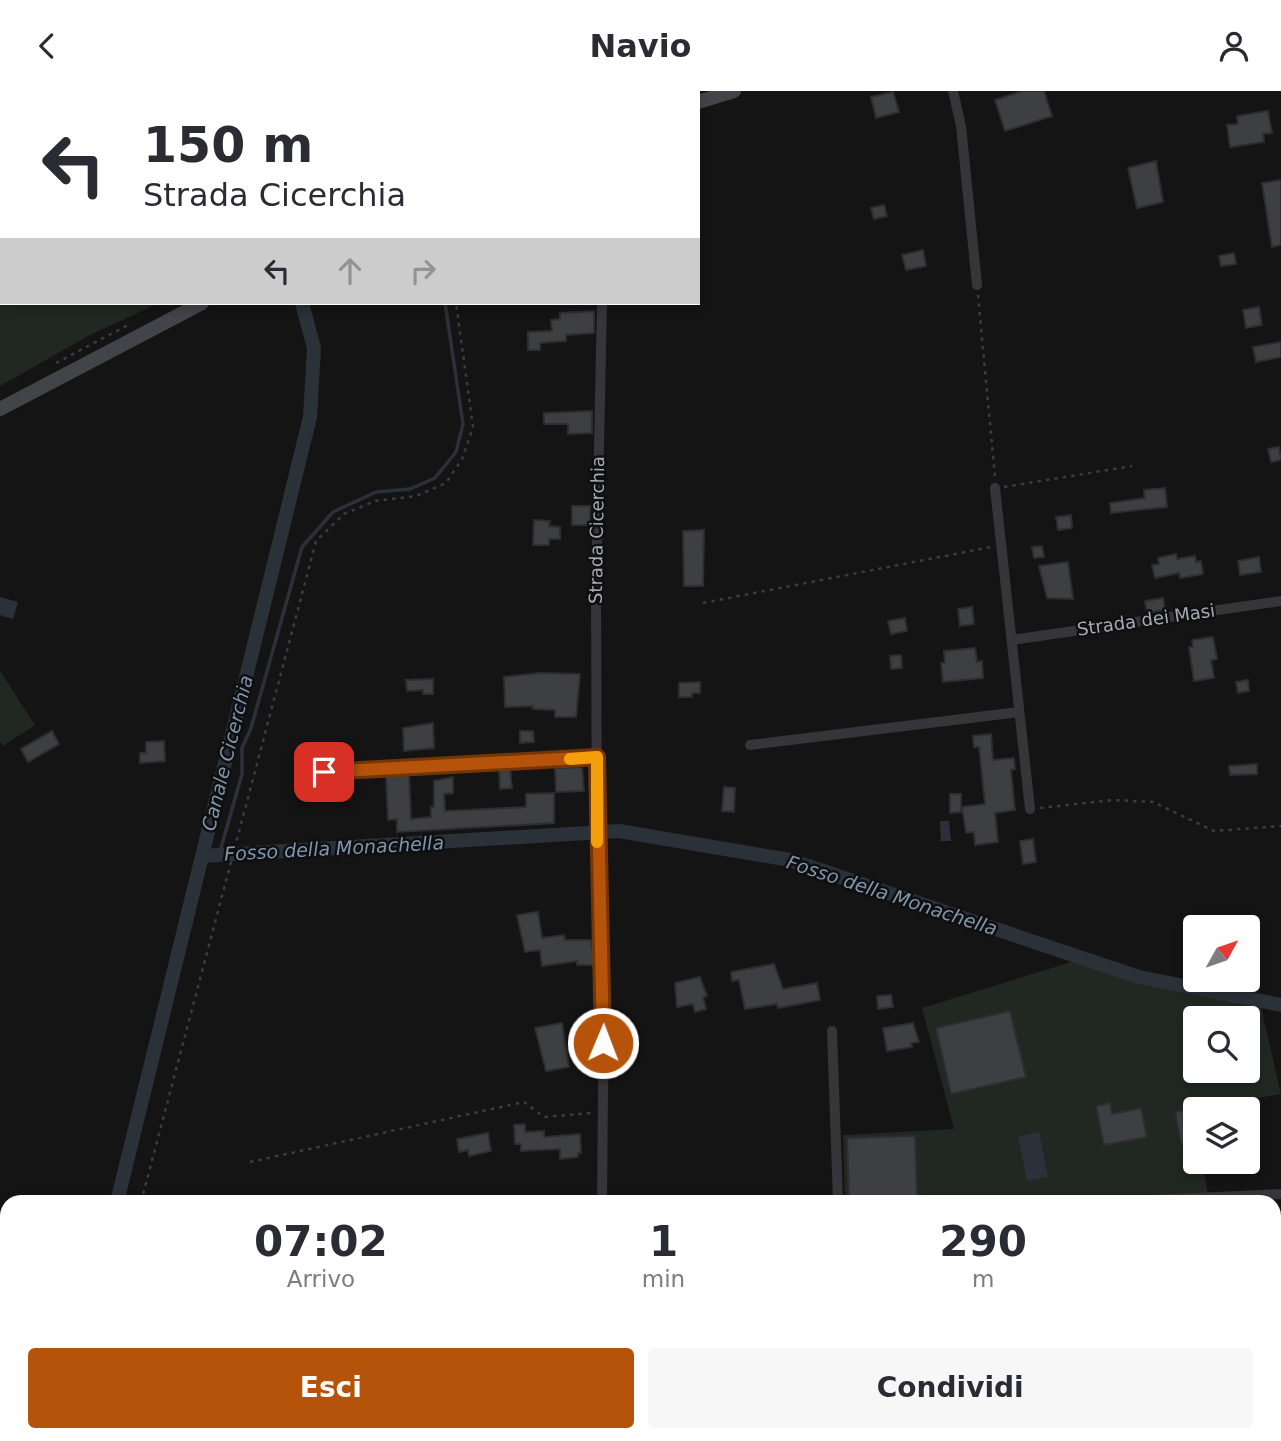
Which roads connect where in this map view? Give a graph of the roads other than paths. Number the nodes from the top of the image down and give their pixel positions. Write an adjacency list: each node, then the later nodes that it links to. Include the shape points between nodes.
1 (734, 91): 3 (main road)
2 (953, 91): 4 (street, via 962,134)
3 (700, 101)
4 (977, 285)
5 (198, 305): 7 (main road)
6 (602, 305): 13 (street, Strada Cicerchia)
7 (0, 409)
8 (995, 488): 10 (street)
9 (1281, 601): 10 (street, Strada dei Masi)
10 (1012, 640): 11 (street)
11 (1019, 712): 12 (street); 15 (street)
12 (750, 745)
13 (597, 757): 14 (street); 18 (street, Strada Cicerchia, via 604,972)
14 (324, 772)
15 (1030, 809)
16 (832, 1031): 19 (street)
17 (1281, 1193): 20 (street)
18 (602, 1195)
19 (838, 1195)
20 (1242, 1195)

